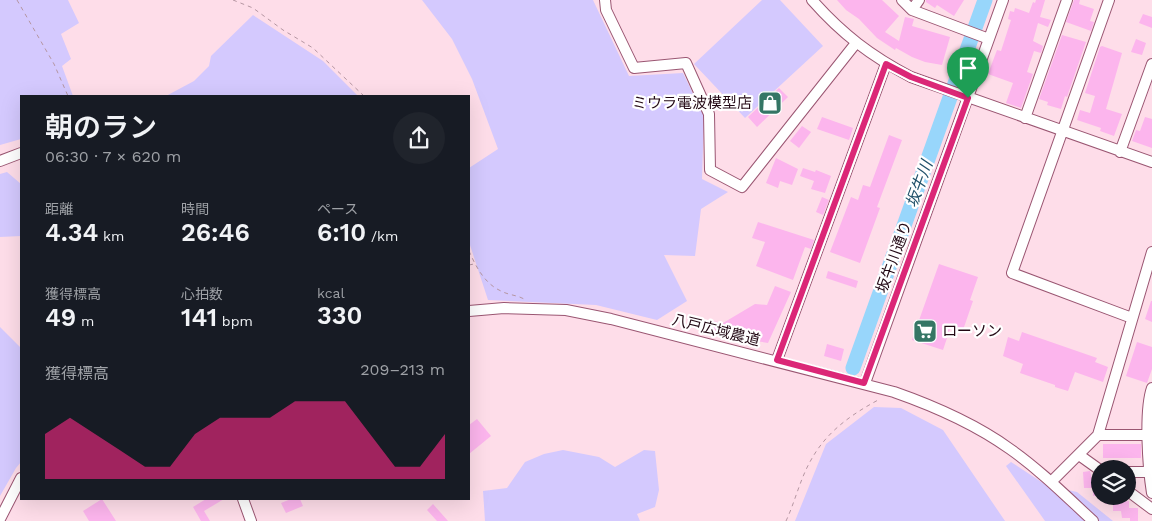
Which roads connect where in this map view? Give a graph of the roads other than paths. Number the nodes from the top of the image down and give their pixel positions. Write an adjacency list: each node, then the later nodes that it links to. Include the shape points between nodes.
1 (605, 0): 10 (street, via 606,10 634,68 686,63 710,114 710,170 742,187)
2 (812, 0): 10 (street)
3 (902, 0): 8 (street)
4 (918, 0): 8 (street)
5 (1003, 0): 9 (street, 坂牛川通り)
6 (1067, 0): 14 (street)
7 (1110, 0): 15 (street)
8 (912, 10): 9 (street)
9 (985, 37): 13 (street, 坂牛川通り)
10 (856, 43): 11 (street)
11 (886, 64): 13 (street); 23 (street)
12 (1152, 64): 16 (street)
13 (964, 97): 14 (street); 24 (street, 坂牛川通り)
14 (1025, 118): 15 (street)
15 (1063, 132): 16 (street); 22 (street, via 1012,273)
16 (1120, 152): 19 (street)
17 (20, 154): 18 (street)
18 (0, 161)
19 (1152, 162)
20 (1152, 252): 22 (street)
21 (470, 311): 23 (street, 八戸広域農道, via 504,308 566,310)
22 (1132, 318): 26 (street)
23 (777, 360): 24 (street, 八戸広域農道)
24 (864, 383): 33 (street, 八戸広域農道, via 927,403 968,423 1009,448)
25 (1152, 388): 27 (street, via 1149,396)
26 (1098, 435): 27 (street); 28 (street)
27 (1150, 435): 31 (street)
28 (1078, 455): 29 (street); 33 (street)
29 (1091, 464)
30 (1136, 472): 31 (street)
31 (1150, 472): 34 (street)
32 (20, 480): 38 (street)
33 (1051, 482): 40 (street, 八戸広域農道)
34 (1152, 493)
35 (1136, 497): 37 (street)
36 (243, 500): 39 (street)
37 (1152, 509)
38 (0, 519)
39 (250, 521)
40 (1093, 521)

